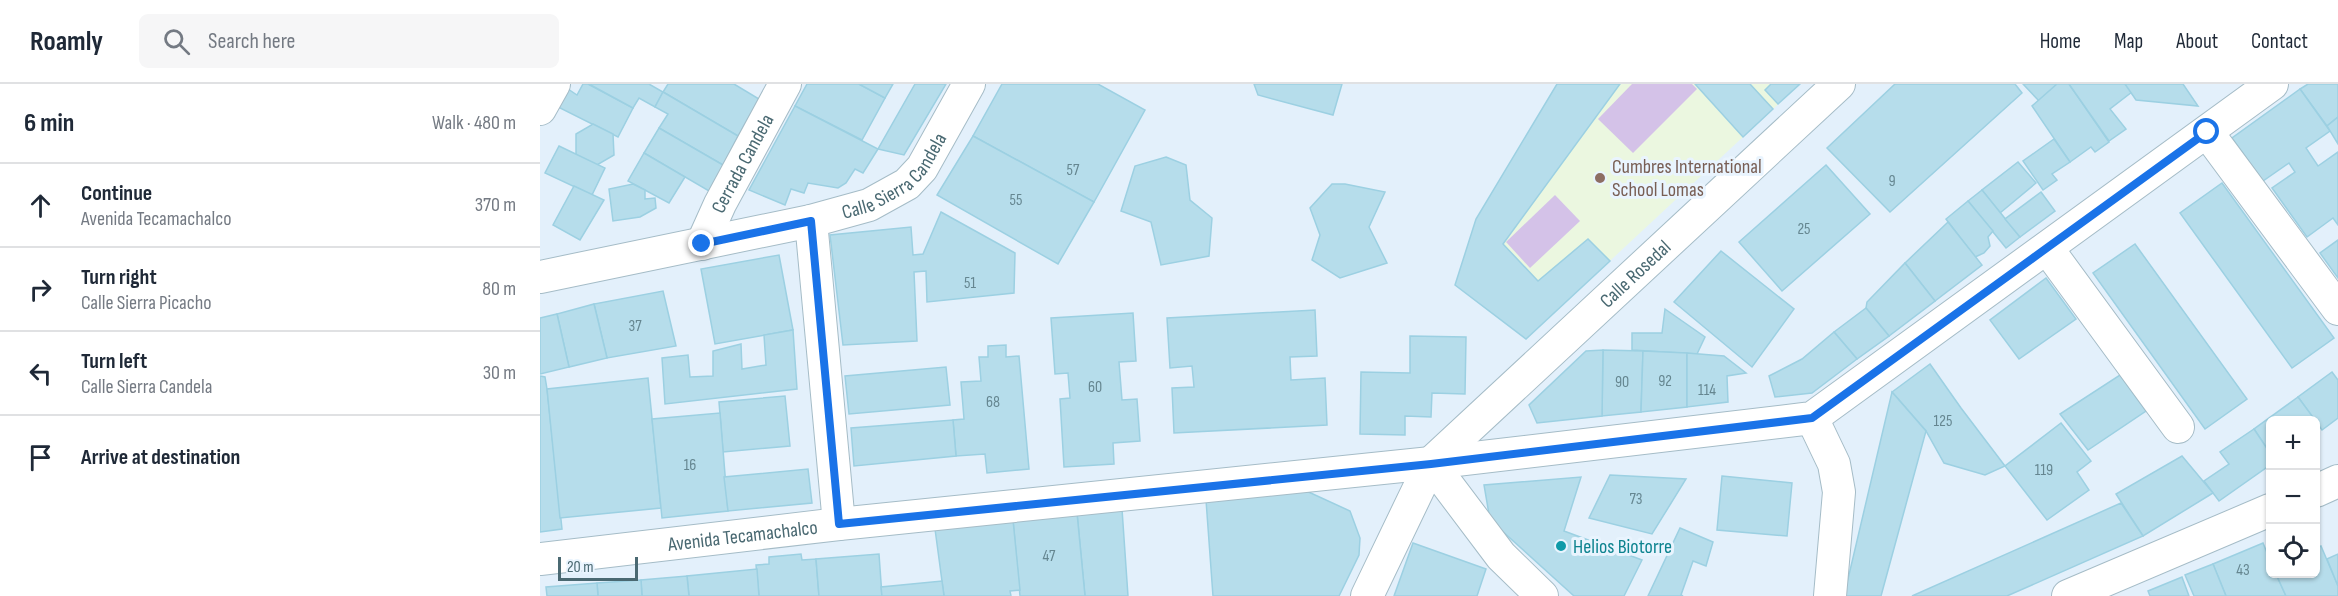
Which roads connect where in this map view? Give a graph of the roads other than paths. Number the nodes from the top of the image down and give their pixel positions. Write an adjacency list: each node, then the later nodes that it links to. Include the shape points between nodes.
1 (554, 84): 6 (street)
2 (785, 84): 9 (street, Cerrada Candela)
3 (969, 84): 8 (street, Calle Sierra Candela, via 922,168 907,184 869,205)
4 (1839, 84): 15 (street, Calle Rosedal)
5 (2271, 84): 7 (street, Avenida Tecamachalco)
6 (540, 109)
7 (2207, 132): 10 (street, Avenida Tecamachalco); 12 (street)
8 (811, 221): 9 (street, Calle Sierra Candela); 19 (street)
9 (702, 244): 11 (street, Calle Sierra Candela)
10 (2047, 248): 13 (street, Avenida Tecamachalco); 14 (street)
11 (540, 277)
12 (2338, 309)
13 (1812, 418): 15 (street, Avenida Tecamachalco); 23 (street, via 1834,464 1839,492)
14 (2178, 426)
15 (1431, 464): 19 (street, Avenida Tecamachalco); 21 (street); 22 (street, via 1501,555)
16 (2338, 481): 17 (street)
17 (2320, 489)
18 (2266, 512): 24 (street)
19 (839, 524): 20 (street, Avenida Tecamachalco)
20 (540, 559)
21 (1367, 596)
22 (1542, 596)
23 (1830, 596)
24 (2068, 596)

